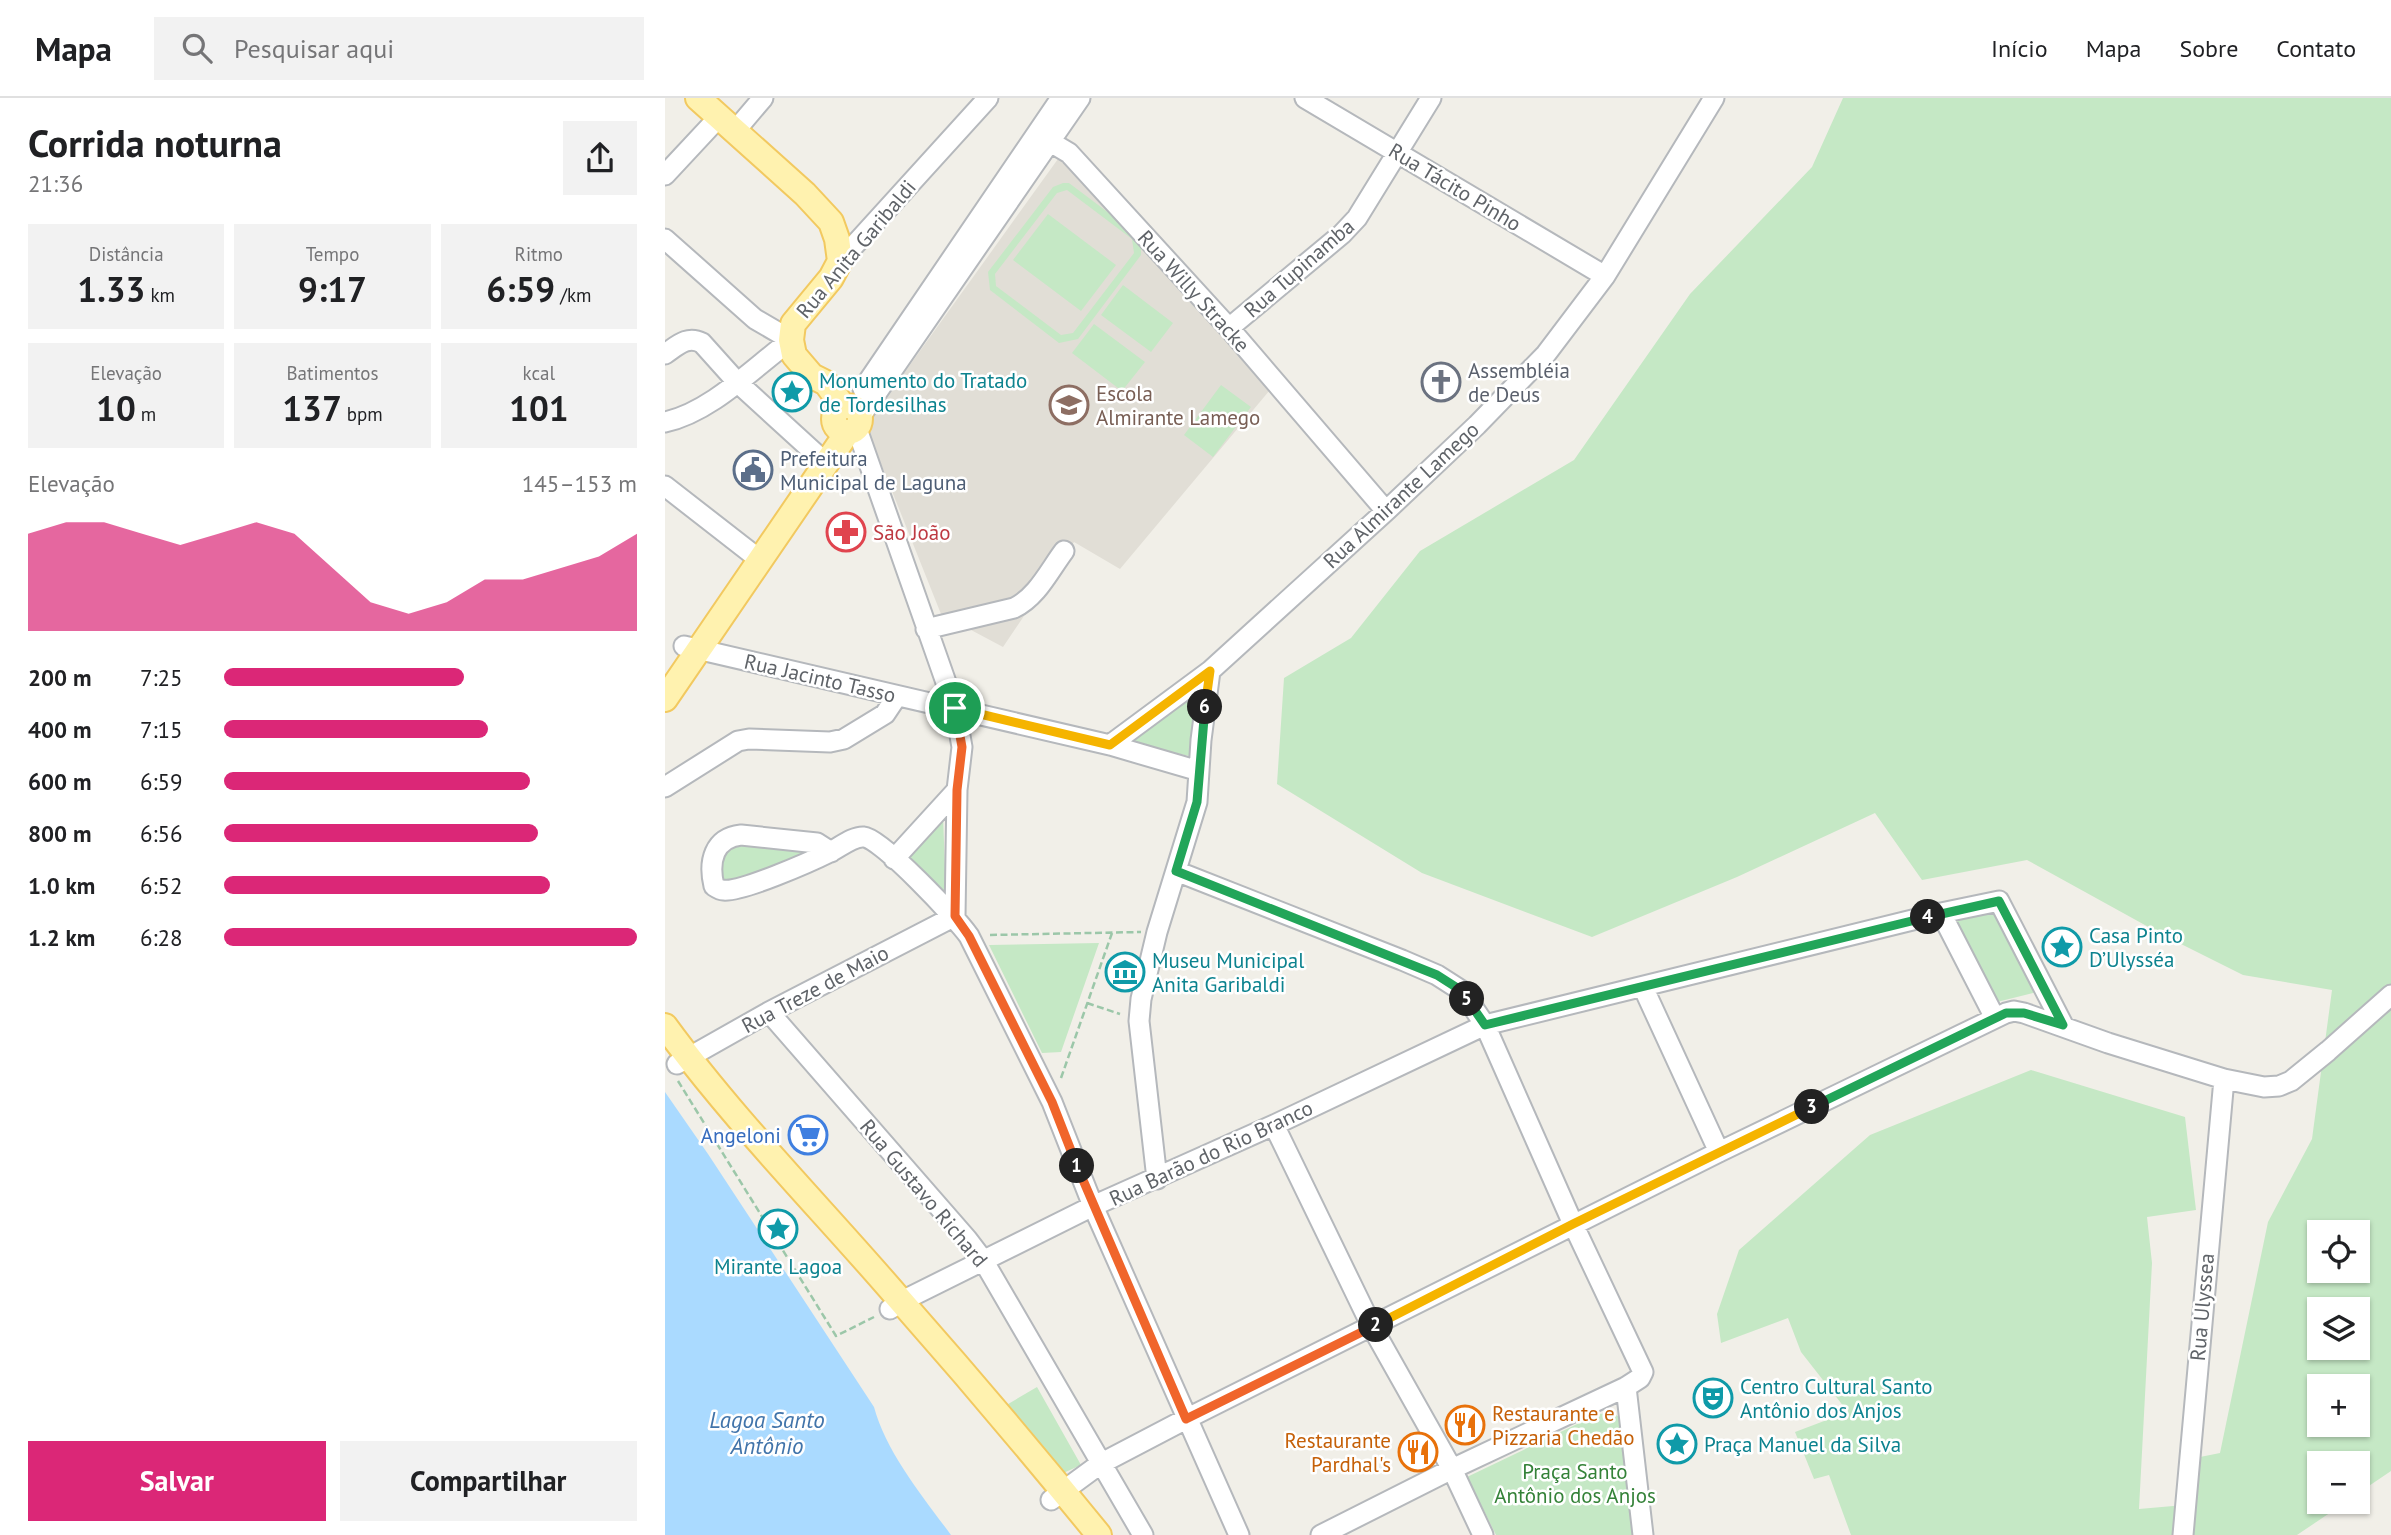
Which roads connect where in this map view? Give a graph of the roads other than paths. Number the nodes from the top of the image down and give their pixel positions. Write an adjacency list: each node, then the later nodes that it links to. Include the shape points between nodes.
1 (698, 98): 9 (main road)
2 (763, 98): 9 (street)
3 (988, 98): 14 (street, Rua Anita Garibaldi)
4 (1061, 98): 10 (street)
5 (1080, 98): 10 (street)
6 (1305, 98): 11 (street, Rua Tácito Pinho)
7 (1431, 98): 11 (street, Rua Tupinamba)
8 (1714, 98): 15 (street, Rua Almirante Lamego)
9 (727, 124): 12 (street); 14 (main road, via 818,206 831,222)
10 (1044, 138): 16 (street, Rua Willy Stracke, via 1069,153); 20 (street)
11 (1398, 153): 15 (street, Rua Tácito Pinho); 16 (street, Rua Tupinamba, via 1342,234)
12 (665, 176)
13 (665, 239): 17 (street, via 755,319)
14 (840, 261): 17 (main road, Rua Anita Garibaldi, via 793,324)
15 (1605, 276): 24 (street, Rua Almirante Lamego, via 1546,354)
16 (1229, 328): 24 (street, Rua Willy Stracke)
17 (791, 340): 19 (street); 20 (main road, Rua Anita Garibaldi, via 794,355 812,376 826,383)
18 (665, 354): 19 (street, via 687,339 695,339)
19 (737, 382): 21 (street, via 696,410); 22 (street)
20 (847, 420): 22 (main road); 26 (main road); 27 (street)
21 (665, 422)
22 (817, 455): 26 (main road)
23 (665, 486): 26 (street)
24 (1386, 511): 29 (street, Rua Almirante Lamego)
25 (1064, 551): 27 (street, via 1024,603)
26 (755, 556): 28 (main road)
27 (926, 629): 33 (street)
28 (691, 648): 30 (main road); 31 (street, Rua Jacinto Tasso); 32 (main road)
29 (1210, 671): 34 (street, Rua Almirante Lamego); 35 (street)
30 (665, 676)
31 (897, 696): 33 (street, Rua Jacinto Tasso); 36 (street, via 885,714 844,738 830,742 738,741)
32 (665, 699)
33 (955, 708): 34 (street, Rua Jacinto Tasso); 37 (street, via 962,747)
34 (1110, 745): 35 (street, Rua Jacinto Tasso)
35 (1199, 771): 40 (street, via 1197,802)
36 (665, 787)
37 (957, 790): 39 (street); 42 (street)
38 (831, 852): 38 (street, via 730,890 714,886 716,848 731,836 817,843); 39 (street, via 865,837)
39 (894, 859): 42 (street)
40 (1176, 871): 47 (street, via 1437,975 1462,991); 54 (street, via 1143,987 1139,1021)
41 (1941, 914): 43 (street, Rua Barão do Rio Branco); 46 (street); 48 (street, Rua Barão do Rio Branco, via 1999,901)
42 (955, 916): 45 (street, Rua Treze de Maio); 55 (street, via 1052,1102)
43 (1643, 987): 47 (street, Rua Barão do Rio Branco); 53 (street)
44 (2391, 995): 51 (street, via 2291,1081 2264,1087)
45 (769, 1012): 50 (street, Rua Treze de Maio); 57 (street, Rua Gustavo Richard)
46 (1995, 1018): 48 (street, via 2014,1011); 53 (street)
47 (1485, 1025): 52 (street, Rua Barão do Rio Branco); 56 (street)
48 (2063, 1025): 51 (street)
49 (665, 1026): 50 (main road)
50 (677, 1057): 58 (main road)
51 (2224, 1079): 72 (street, Rua Ulyssea)
52 (1274, 1125): 54 (street, Rua Barão do Rio Branco); 59 (street)
53 (1719, 1152): 56 (street)
54 (1157, 1179): 55 (street, Rua Barão do Rio Branco)
55 (1093, 1206): 57 (street, Rua Barão do Rio Branco); 61 (street)
56 (1573, 1224): 59 (street); 60 (street, via 1643,1372)
57 (983, 1260): 58 (street, Rua Barão do Rio Branco); 62 (street, Rua Gustavo Richard)
58 (896, 1305): 64 (main road)
59 (1372, 1327): 61 (street); 63 (street)
60 (1626, 1387): 63 (street); 71 (street)
61 (1186, 1419): 62 (street); 68 (street)
62 (1100, 1464): 64 (street); 67 (street, Rua Gustavo Richard)
63 (1452, 1469): 69 (street); 70 (street)
64 (1057, 1495): 65 (main road); 66 (main road)
65 (1081, 1535)
66 (1099, 1535)
67 (1143, 1535)
68 (1239, 1535)
69 (1321, 1535)
70 (1483, 1535)
71 (1643, 1535)
72 (2183, 1535)

